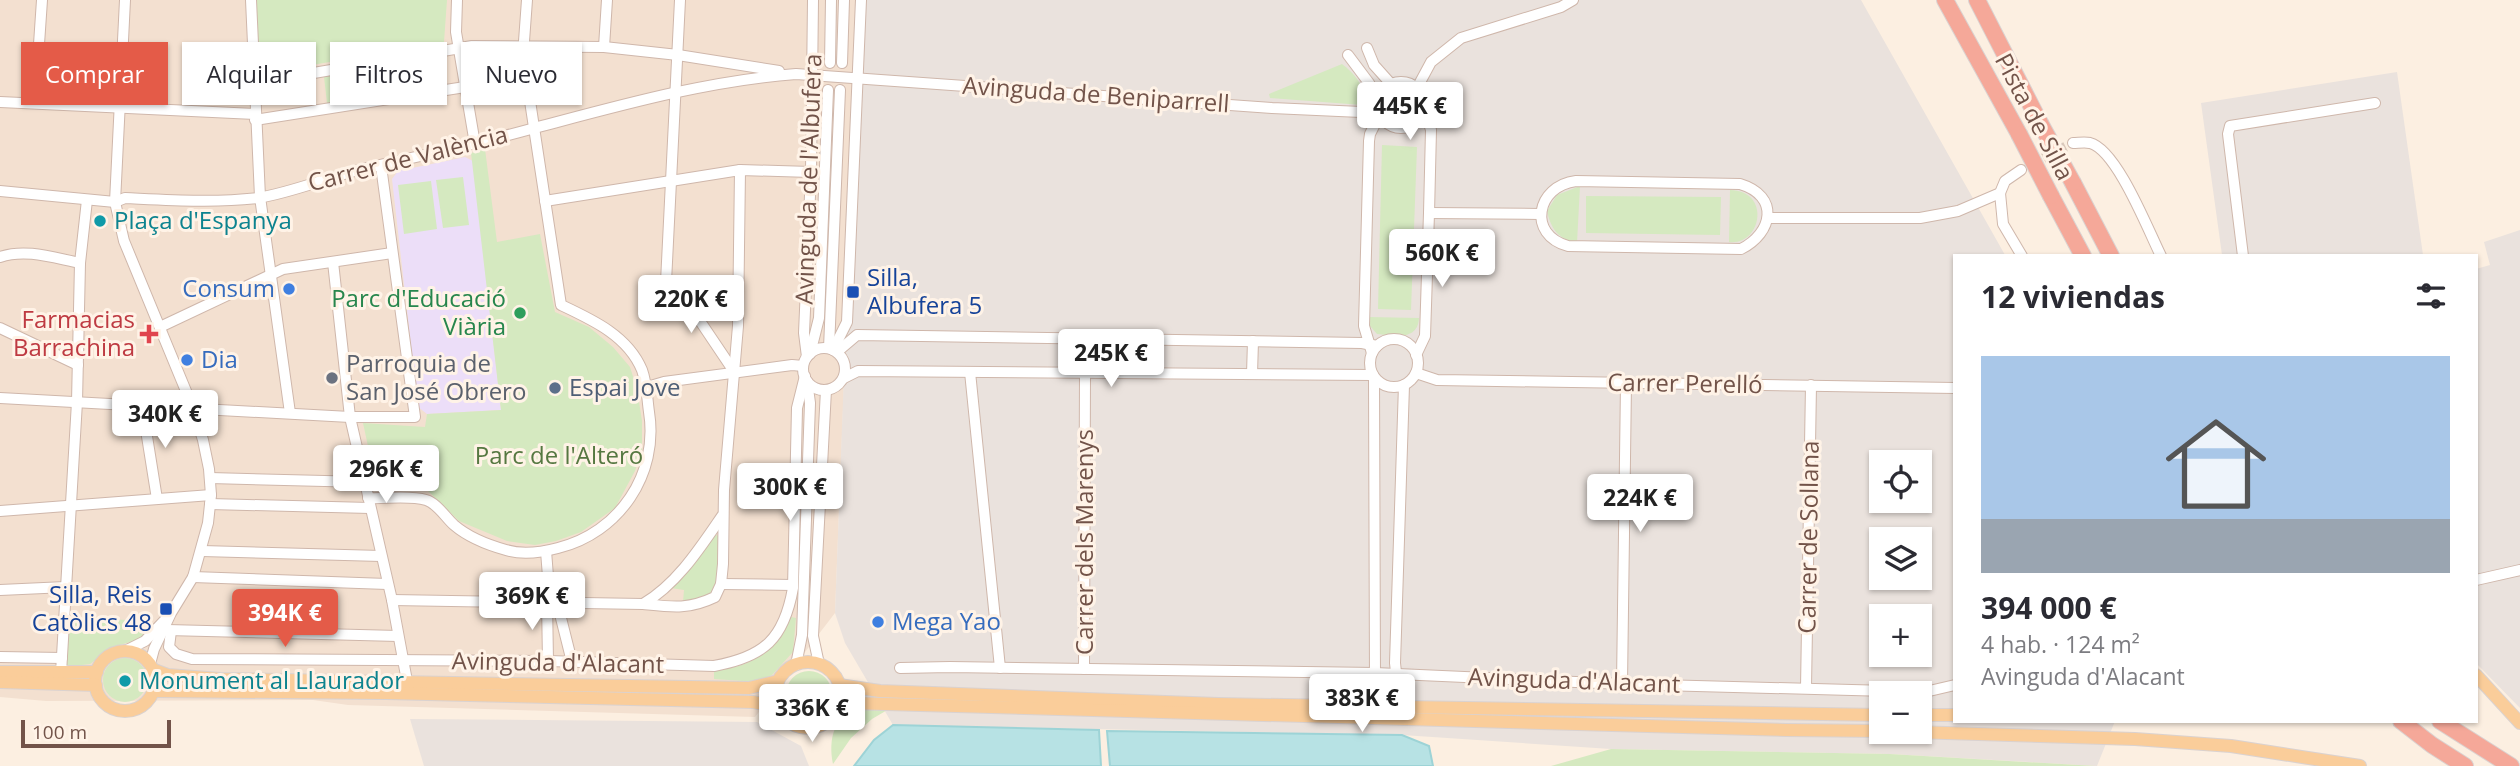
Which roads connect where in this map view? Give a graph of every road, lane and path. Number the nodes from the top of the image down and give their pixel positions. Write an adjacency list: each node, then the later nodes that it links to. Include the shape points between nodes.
1 (42, 0): 15 (street)
2 (125, 0): 45 (street)
3 (251, 0): 16 (street)
4 (457, 0): 20 (street)
5 (527, 0): 17 (street)
6 (607, 0): 19 (street)
7 (680, 0): 23 (street)
8 (813, 0): 30 (street, Avinguda de l'Albufera)
9 (831, 0): 25 (street, Avinguda de l'Albufera)
10 (844, 0): 26 (street, Avinguda de l'Albufera)
11 (861, 0): 31 (street, Avinguda de l'Albufera)
12 (1573, 0): 34 (street, via 1562,8 1461,38 1430,62)
13 (1945, 0): 68 (highway, Pista de Silla, bridge)
14 (1977, 0): 69 (highway, Pista de Silla, bridge)
15 (39, 42)
16 (253, 42)
17 (524, 42)
18 (582, 47): 19 (street)
19 (604, 47): 23 (street)
20 (458, 48): 21 (street); 27 (street); 28 (street)
21 (461, 48)
22 (1367, 48): 32 (street, via 1374,65)
23 (678, 55): 29 (street); 37 (street)
24 (1348, 55): 47 (street, via 1369,83)
25 (830, 63)
26 (842, 63)
27 (461, 65)
28 (316, 72)
29 (796, 74): 30 (street, Carrer de València); 37 (street, Carrer de València)
30 (812, 76): 31 (street, Avinguda de Beniparrell); 55 (street, Avinguda de l'Albufera)
31 (857, 79): 47 (street, Avinguda de Beniparrell, via 1272,108); 80 (street, Avinguda de l'Albufera, via 847,322)
32 (1391, 84): 34 (street, via 1404,82); 47 (street, via 1384,89)
33 (461, 88): 48 (street)
34 (1417, 88): 46 (street)
35 (828, 89): 83 (street, Avinguda de l'Albufera, via 819,318)
36 (840, 90): 80 (street, Avinguda de l'Albufera)
37 (677, 92): 49 (street, Carrer de València); 56 (street)
38 (0, 102): 39 (street)
39 (21, 103)
40 (2375, 103): 71 (street, via 2230,126)
41 (69, 105): 45 (street)
42 (255, 105): 48 (street)
43 (468, 105): 51 (street)
44 (531, 105): 49 (street)
45 (119, 108): 48 (street); 62 (street)
46 (1424, 108): 47 (street, via 1415,123 1404,128 1391,126); 63 (street, via 1431,130)
47 (1379, 109): 79 (street, via 1369,141 1364,326)
48 (255, 117): 59 (street)
49 (534, 128): 51 (street, Carrer de València); 61 (street)
50 (2073, 143): 70 (street, via 2091,144 2118,168)
51 (475, 144): 52 (street, Carrer de València)
52 (381, 166): 59 (street, Carrer de València); 66 (street)
53 (740, 170): 55 (street); 56 (street); 85 (street)
54 (2021, 170): 58 (street, via 2005,181)
55 (811, 172): 83 (street, Avinguda de l'Albufera)
56 (672, 179): 61 (street); 85 (street, via 666,282 700,321)
57 (0, 191): 60 (street, Carrer de València)
58 (2000, 193): 65 (street, via 1958,211 1920,218); 67 (street, via 2003,224)
59 (260, 197): 62 (street, Carrer de València, via 197,201 125,198); 75 (street)
60 (86, 200): 62 (street, Carrer de València); 74 (street)
61 (545, 201): 94 (street, via 561,305 617,336 633,355)
62 (115, 202): 76 (street, via 124,241)
63 (1429, 213): 64 (street); 81 (street, via 1425,336)
64 (1540, 214): 65 (street, via 1550,236 1561,244 1581,247 1741,249 1762,233); 65 (street, via 1557,187 1576,181 1741,184 1760,196)
65 (1768, 218)
66 (392, 253): 73 (street); 102 (street, via 415,417)
67 (2021, 254)
68 (2082, 254)
69 (2110, 254)
70 (2160, 254)
71 (2243, 254)
72 (0, 257): 74 (street, via 28,253)
73 (333, 262): 75 (street); 102 (street)
74 (80, 263): 82 (street)
75 (271, 275): 76 (street); 101 (street)
76 (160, 327): 100 (street)
77 (0, 328): 82 (street)
78 (1253, 341): 79 (street); 80 (street, via 857,335); 88 (street)
79 (1373, 348): 81 (street, via 1397,339 1412,347); 89 (street)
80 (833, 350): 83 (street, via 816,350); 90 (street, via 845,365)
81 (1416, 355): 87 (street)
82 (78, 365): 98 (street)
83 (806, 367): 85 (street); 96 (street, via 814,388); 119 (street, Avinguda d'Alacant, via 797,408); 135 (street, Avinguda de l'Albufera, via 810,403 803,621)
84 (970, 372): 86 (street); 90 (street, via 858,371); 138 (street)
85 (735, 373): 94 (street); 110 (street)
86 (1085, 373): 88 (street); 139 (street, Carrer dels Marenys)
87 (1416, 373): 91 (street, Carrer Perelló, via 1437,380); 92 (street)
88 (1252, 374): 89 (street)
89 (1374, 376): 92 (street, via 1386,386); 142 (street)
90 (844, 378): 96 (street)
91 (1626, 383): 93 (street, Carrer Perelló); 149 (street)
92 (1404, 385): 143 (street)
93 (1811, 386): 95 (street, Carrer Perelló); 152 (street, Carrer de Sollana)
94 (647, 387): 112 (street, via 649,453 630,500 597,532)
95 (1953, 388)
96 (826, 390): 134 (street, via 813,636)
97 (0, 398): 98 (street)
98 (78, 402): 99 (street); 108 (street)
99 (142, 405): 100 (street); 105 (street)
100 (193, 408): 101 (street); 103 (street)
101 (290, 413): 102 (street)
102 (350, 417): 104 (street)
103 (210, 478): 104 (street); 106 (street)
104 (365, 482): 107 (street)
105 (157, 499): 106 (street); 108 (street)
106 (210, 500): 107 (street); 111 (street)
107 (369, 503): 112 (street, via 425,500 480,541 509,551); 113 (street)
108 (72, 506): 109 (street); 120 (street)
109 (0, 512)
110 (723, 515): 118 (street); 124 (street, via 678,575)
111 (202, 551): 113 (street); 115 (street)
112 (546, 551): 123 (street)
113 (382, 556): 117 (street)
114 (2520, 570): 116 (street)
115 (193, 577): 117 (street); 125 (street)
116 (2478, 580)
117 (387, 584): 122 (street)
118 (721, 584): 119 (street); 124 (street, via 715,597 691,607)
119 (793, 585): 133 (street, Avinguda d'Alacant, via 782,628 771,643 736,662 712,666)
120 (66, 587): 121 (street); 130 (street)
121 (0, 590)
122 (391, 600): 123 (street); 127 (street)
123 (552, 602): 124 (street); 132 (street); 133 (street)
124 (642, 604)
125 (171, 614): 126 (street); 128 (street, via 145,641)
126 (168, 630): 127 (street); 131 (street, Avinguda d'Alacant, via 169,647 192,659); 136 (street, via 154,649)
127 (398, 636): 131 (street)
128 (125, 651): 136 (main road, via 135,652); 145 (main road, via 107,657)
129 (0, 657): 130 (street)
130 (62, 658): 141 (street)
131 (404, 661): 132 (street, Avinguda d'Alacant); 146 (street)
132 (548, 661): 133 (street, Avinguda d'Alacant)
133 (572, 662)
134 (819, 664): 135 (main road); 150 (main road)
135 (796, 665): 147 (main road)
136 (151, 667): 146 (main road, Avinguda d'Alacant, via 168,676 220,679); 153 (main road)
137 (900, 668): 138 (street, Avinguda d'Alacant)
138 (1000, 668): 139 (street, Avinguda d'Alacant)
139 (1084, 669): 142 (street, Avinguda d'Alacant)
140 (0, 672): 141 (main road)
141 (61, 673): 145 (main road)
142 (1375, 673): 143 (street, Avinguda d'Alacant); 154 (street, via 1373,692)
143 (1396, 675): 149 (street, Avinguda d'Alacant); 156 (street, via 1399,699)
144 (2478, 677): 161 (main road)
145 (96, 678): 148 (main road); 153 (main road, via 104,702 122,711 141,706)
146 (407, 681): 147 (main road, Avinguda d'Alacant, via 749,688)
147 (778, 681): 157 (main road, via 775,702)
148 (0, 682)
149 (1622, 684): 152 (street, Avinguda d'Alacant)
150 (839, 685): 154 (main road, Avinguda d'Alacant, via 880,691); 155 (main road)
151 (1953, 685): 152 (street, Avinguda d'Alacant, via 1925,692)
152 (1806, 688)
153 (153, 691): 157 (main road, Avinguda d'Alacant, via 753,702)
154 (1354, 706): 156 (main road, Avinguda d'Alacant)
155 (838, 707): 157 (main road, via 831,719 814,728 794,725); 164 (main road, Avinguda d'Alacant, via 850,703)
156 (1407, 707): 158 (main road, Avinguda d'Alacant)
157 (779, 711)
158 (1869, 715)
159 (1932, 715): 160 (main road)
160 (1953, 715)
161 (2517, 718)
162 (2404, 723): 167 (highway)
163 (2443, 723): 168 (highway)
164 (1869, 731)
165 (1932, 732): 166 (main road, via 2217,745)
166 (2360, 766)
167 (2465, 766)
168 (2511, 766)

